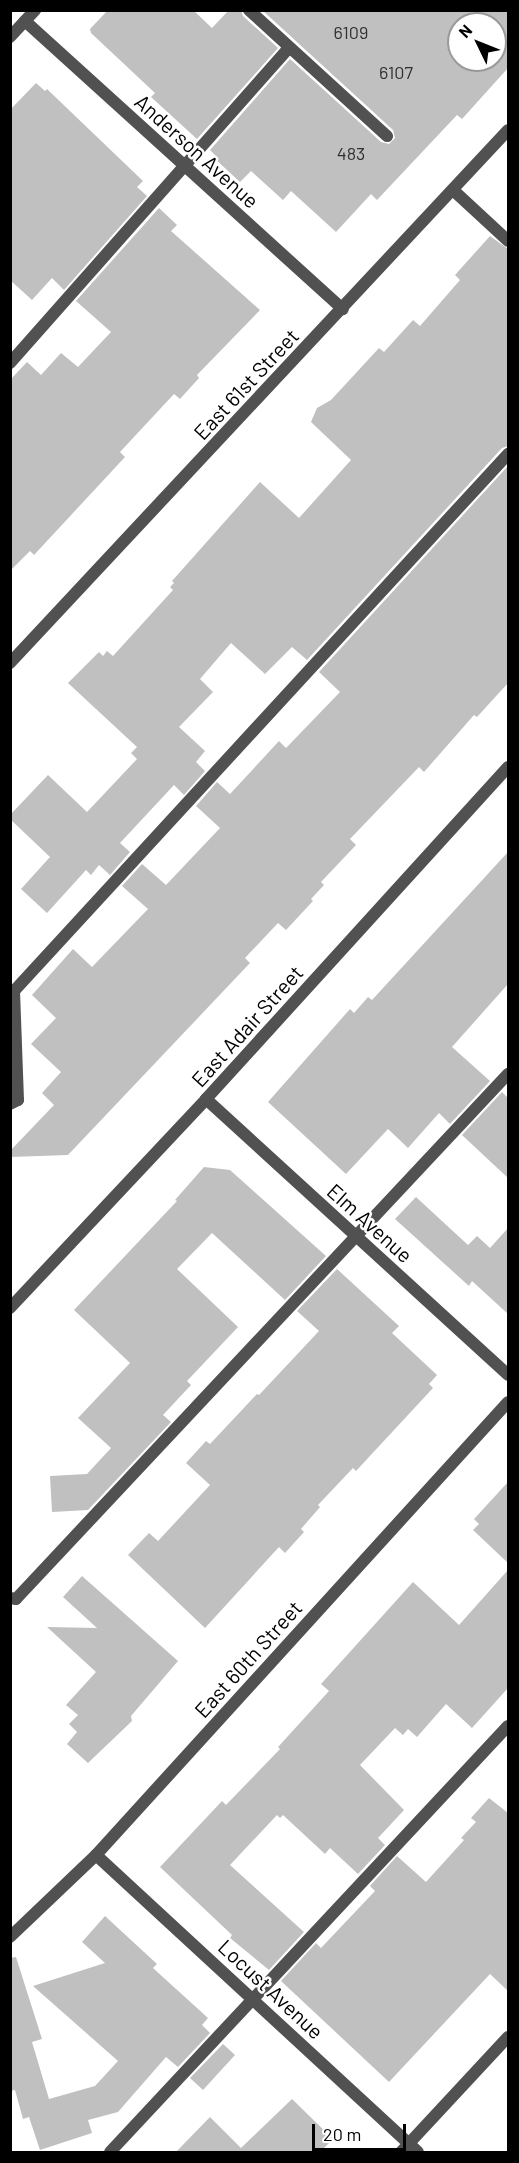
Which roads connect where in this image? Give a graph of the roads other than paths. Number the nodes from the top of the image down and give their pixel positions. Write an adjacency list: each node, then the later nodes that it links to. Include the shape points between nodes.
1 (35, 10): 3 (street)
2 (249, 10): 5 (street)
3 (25, 21): 4 (street); 8 (street, Anderson Avenue)
4 (10, 37)
5 (289, 48): 7 (street); 8 (street)
6 (508, 130): 9 (street, East 61st Street)
7 (387, 136)
8 (186, 167): 11 (street, Anderson Avenue); 12 (street)
9 (453, 190): 10 (street); 11 (street, East 61st Street)
10 (508, 241)
11 (343, 309): 14 (street, East 61st Street)
12 (10, 363)
13 (508, 454): 18 (street, via 14,991 18,1100)
14 (10, 663)
15 (508, 767): 17 (street, East Adair Street)
16 (508, 1074): 19 (street)
17 (206, 1099): 19 (street, Elm Avenue); 20 (street, East Adair Street)
18 (10, 1104)
19 (357, 1237): 21 (street, Elm Avenue); 23 (street, via 16,1599)
20 (10, 1308)
21 (508, 1375)
22 (508, 1402): 25 (street, East 60th Street)
23 (10, 1598)
24 (508, 1726): 27 (street)
25 (96, 1855): 26 (street, East 60th Street); 27 (street, Locust Avenue)
26 (10, 1937)
27 (254, 2001): 29 (street, Locust Avenue); 30 (street)
28 (508, 2037): 29 (street)
29 (409, 2150)
30 (110, 2152)

